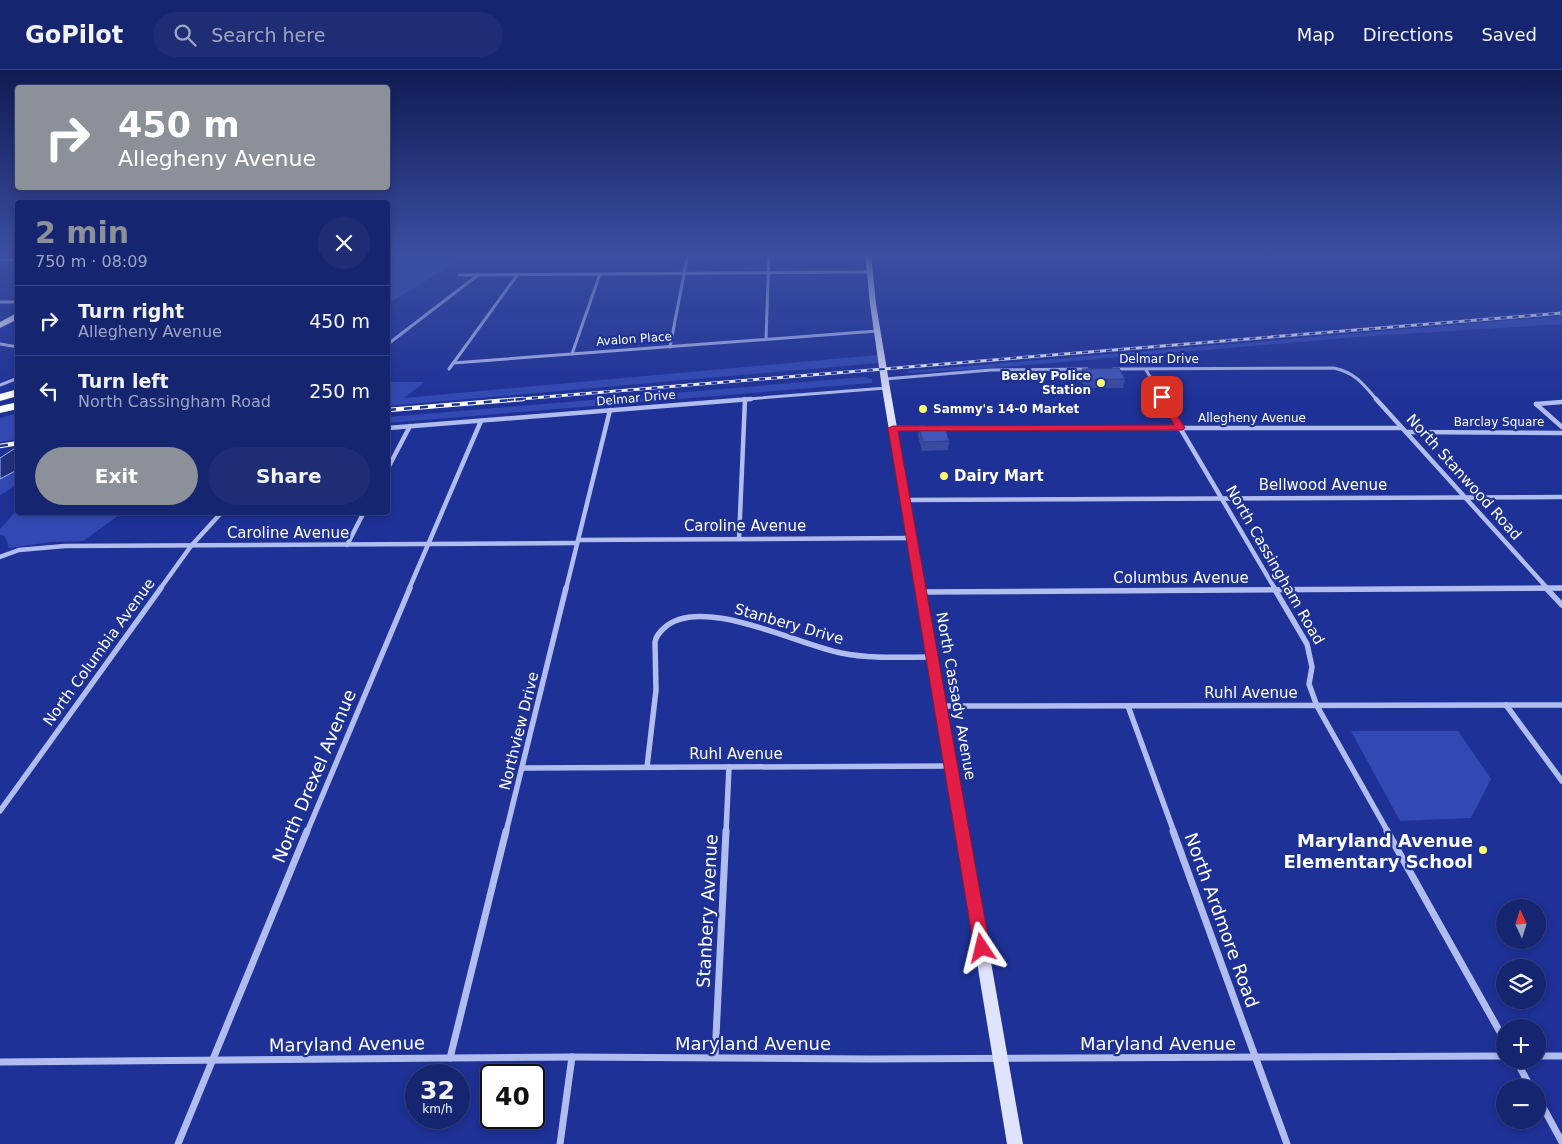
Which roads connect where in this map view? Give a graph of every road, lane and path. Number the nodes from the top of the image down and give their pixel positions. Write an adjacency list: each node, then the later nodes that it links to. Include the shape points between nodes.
1 (441, 303): 11 (street)
2 (497, 303): 16 (street)
3 (590, 303): 15 (street)
4 (678, 303): 14 (street)
5 (767, 303): 10 (street)
6 (873, 303): 9 (street, North Cassady Avenue)
7 (15, 318): 8 (main road)
8 (0, 325)
9 (877, 331): 10 (street, Avalon Place); 23 (street, North Cassady Avenue)
10 (766, 339): 14 (street, Avalon Place)
11 (390, 342)
12 (0, 344): 13 (street)
13 (15, 346)
14 (670, 347): 15 (street, Avalon Place)
15 (572, 354): 16 (street, Avalon Place)
16 (453, 363): 17 (street)
17 (449, 369)
18 (1091, 370): 23 (street, Delmar Drive, via 992,370)
19 (1109, 370): 20 (street, Delmar Drive)
20 (1146, 370): 21 (street, Delmar Drive); 39 (street, North Cassingham Road)
21 (1343, 370): 40 (street, North Stanwood Road, via 1356,378)
22 (15, 379): 24 (street)
23 (885, 384): 27 (street, Delmar Drive); 36 (street, North Cassady Avenue)
24 (0, 385)
25 (15, 393): 26 (highway)
26 (0, 398)
27 (745, 399): 31 (street, Delmar Drive); 51 (street)
28 (1562, 402): 34 (street, via 1536,404)
29 (15, 406): 30 (highway)
30 (0, 410)
31 (610, 410): 32 (street, Delmar Drive); 52 (street, Northview Drive)
32 (481, 420): 33 (street, Delmar Drive); 53 (street, North Drexel Avenue)
33 (410, 426): 35 (street, Delmar Drive); 43 (street)
34 (1562, 427)
35 (390, 428)
36 (893, 428): 37 (street); 47 (street, North Cassady Avenue)
37 (927, 428)
38 (936, 428): 39 (street, Allegheny Avenue)
39 (1180, 428): 40 (street, Allegheny Avenue); 46 (street, North Cassingham Road)
40 (1402, 428): 41 (street, North Stanwood Road)
41 (1406, 432): 42 (street, Barclay Square); 44 (street, North Stanwood Road)
42 (1562, 432)
43 (390, 464)
44 (1464, 497): 45 (street, Bellwood Avenue); 46 (street, Bellwood Avenue); 57 (street, North Stanwood Road)
45 (1562, 497)
46 (1221, 498): 47 (street, Bellwood Avenue); 59 (street, North Cassingham Road)
47 (905, 500): 50 (street, North Cassady Avenue)
48 (219, 515): 55 (street, North Columbia Avenue)
49 (362, 515): 54 (street)
50 (911, 538): 51 (street, Caroline Avenue); 60 (street, North Cassady Avenue)
51 (739, 539): 52 (street, Caroline Avenue)
52 (578, 541): 53 (street, Caroline Avenue); 71 (street, Northview Drive)
53 (428, 544): 54 (street, Caroline Avenue); 83 (street, North Drexel Avenue)
54 (347, 545): 55 (street, Caroline Avenue)
55 (191, 546): 56 (street, Caroline Avenue, via 56,546 19,550); 73 (street, North Columbia Avenue)
56 (0, 557)
57 (1546, 588): 58 (street, Columbus Avenue); 59 (street, Columbus Avenue); 61 (street, North Stanwood Road)
58 (1562, 588)
59 (1275, 590): 60 (street, Columbus Avenue); 67 (street, North Cassingham Road, via 1310,648 1312,667 1308,684)
60 (921, 592): 62 (street, North Cassady Avenue)
61 (1562, 605)
62 (932, 657): 65 (street, North Cassady Avenue); 69 (street, Stanbery Drive, via 875,658 830,651 720,618 689,618 672,622 664,626 656,637 658,686)
63 (1506, 705): 64 (street, Ruhl Avenue); 67 (street, Ruhl Avenue); 72 (street)
64 (1562, 705)
65 (940, 706): 66 (street, Ruhl Avenue); 68 (street, North Cassady Avenue)
66 (1128, 706): 67 (street, Ruhl Avenue); 82 (street, North Ardmore Road)
67 (1317, 706): 74 (street, North Cassingham Road)
68 (950, 766): 70 (street, Ruhl Avenue); 80 (street, North Cassady Avenue)
69 (647, 767): 70 (street, Ruhl Avenue); 71 (street, Ruhl Avenue)
70 (729, 767): 79 (street, Stanbery Avenue)
71 (523, 768): 81 (street, Northview Drive)
72 (1562, 781)
73 (0, 811)
74 (1496, 1025)
75 (1496, 1056): 82 (street, Maryland Avenue)
76 (1546, 1056): 77 (street)
77 (1562, 1056)
78 (572, 1057): 79 (street, Maryland Avenue); 81 (street, Maryland Avenue); 88 (street)
79 (716, 1057): 80 (street, Maryland Avenue)
80 (1001, 1057): 82 (street, Maryland Avenue); 89 (street, North Cassady Avenue)
81 (450, 1058): 83 (street, Maryland Avenue)
82 (1256, 1058): 90 (street, North Ardmore Road)
83 (212, 1060): 84 (street, Maryland Avenue); 87 (street, North Drexel Avenue)
84 (0, 1062)
85 (1546, 1113): 86 (street)
86 (1562, 1142)
87 (178, 1144)
88 (560, 1144)
89 (1016, 1144)
90 (1287, 1144)

